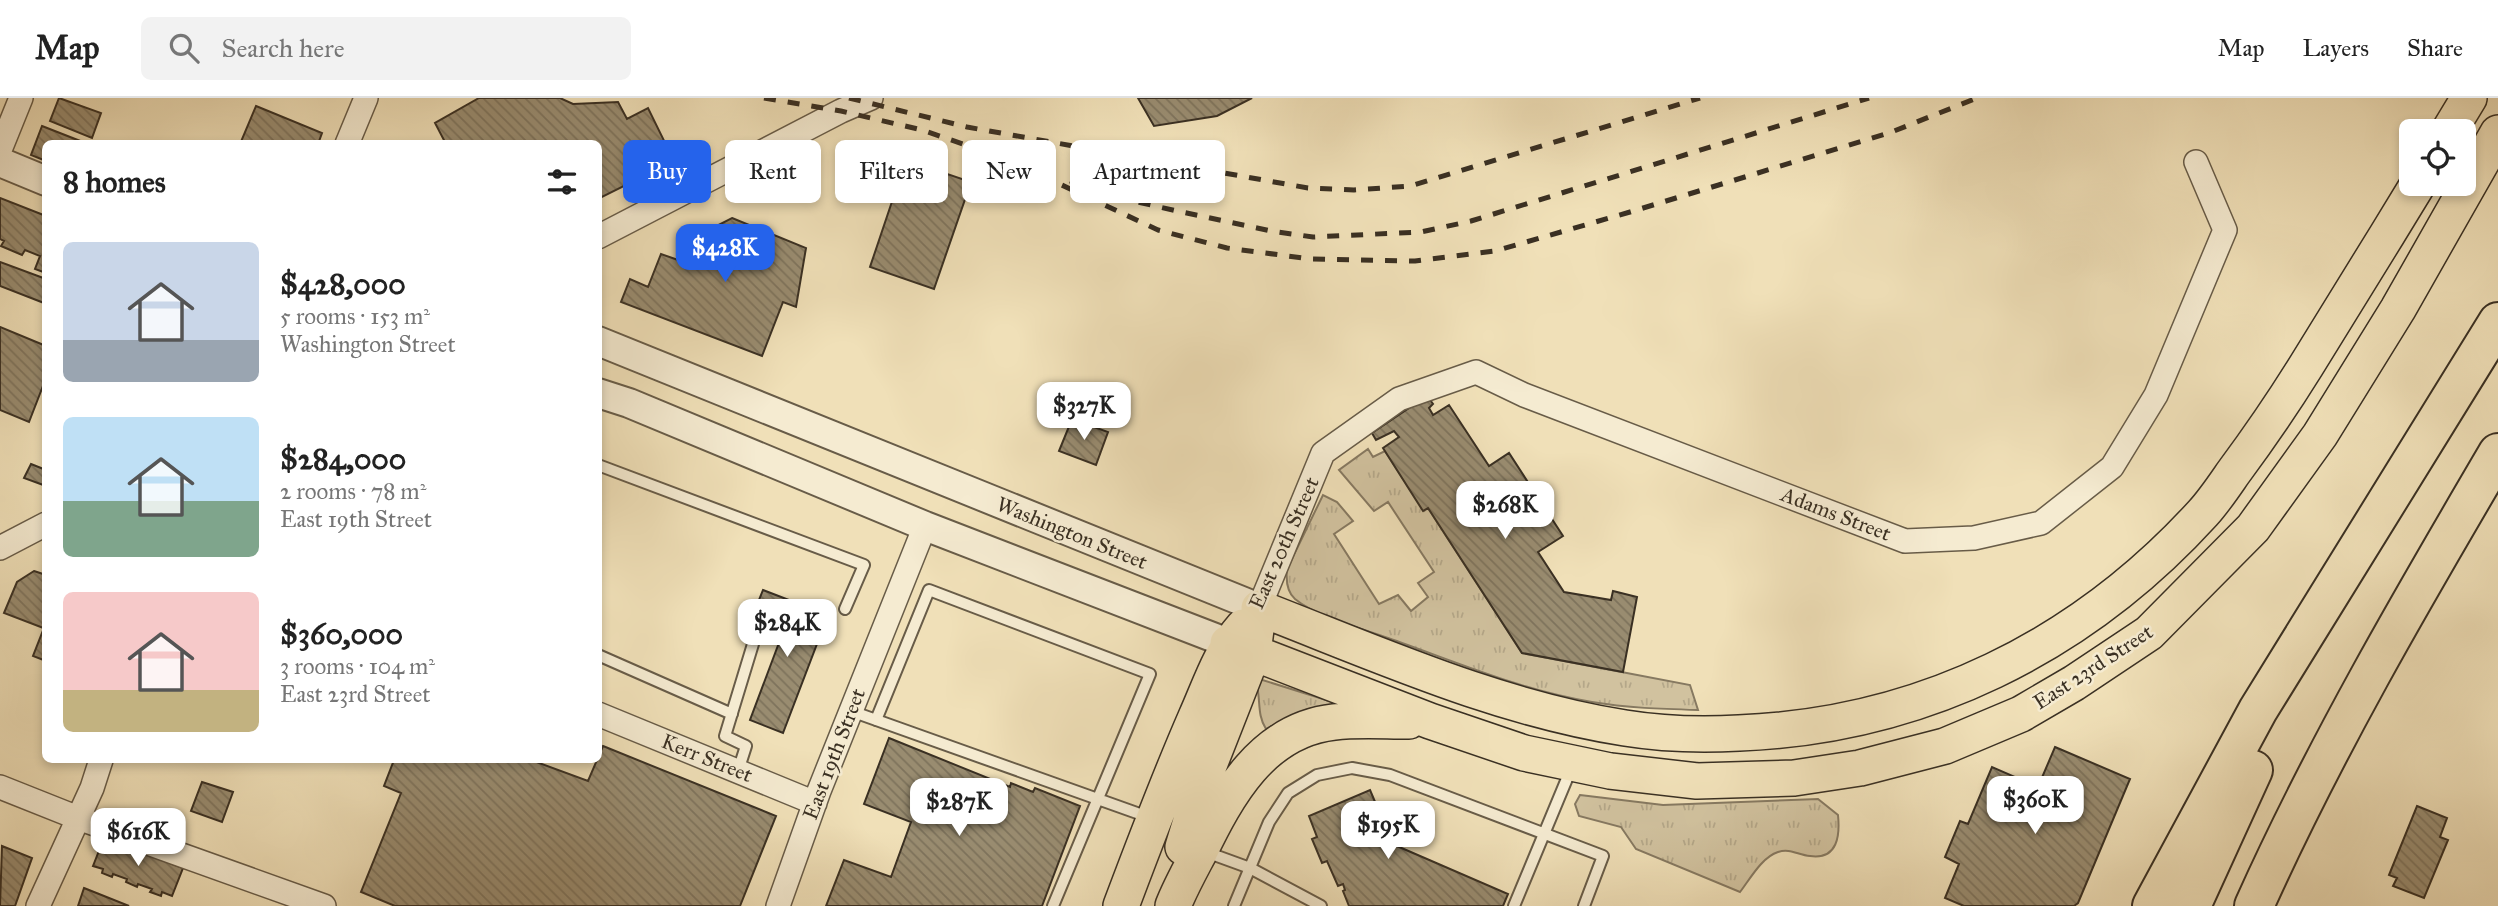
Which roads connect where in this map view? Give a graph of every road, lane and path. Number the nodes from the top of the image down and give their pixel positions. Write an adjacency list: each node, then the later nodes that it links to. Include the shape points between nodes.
1 (21, 98): 8 (street)
2 (366, 98): 7 (street)
3 (871, 98): 13 (street)
4 (2469, 98): 5 (main road)
5 (2456, 119)
6 (2498, 133): 35 (main road, East 23rd Street, via 2320,435 2253,528 2150,633 2021,715 1945,746 1860,768 1794,778 1697,781)
7 (349, 140)
8 (0, 150)
9 (0, 162): 11 (street)
10 (2196, 162): 17 (street, Adams Street, via 2225,230 2182,336 2156,395 2112,467 2041,523 1974,538 1905,541 1524,395)
11 (42, 178)
12 (2411, 196): 24 (main road, Washington Street, via 2269,425 2205,511 2137,579 2076,625 2000,669 1928,699 1784,732 1627,729 1474,691)
13 (602, 235)
14 (2498, 322): 16 (highway)
15 (602, 343): 24 (street, Washington Street)
16 (2474, 362): 56 (highway, via 2258,710); 57 (highway, via 2246,785)
17 (1476, 372): 24 (street, East 20th Street, via 1399,400 1323,453)
18 (602, 394): 22 (street)
19 (2498, 453): 44 (highway, via 2408,607)
20 (602, 467): 25 (lane, via 864,565)
21 (42, 526): 23 (street)
22 (925, 526): 27 (street); 29 (street, East 19th Street)
23 (1, 551)
24 (1259, 608): 27 (main road, East 20th Street)
25 (845, 609)
26 (753, 644): 30 (lane)
27 (1241, 648): 33 (main road); 41 (main road, East 20th Street); 46 (main road, via 1182,849)
28 (602, 657): 30 (lane)
29 (851, 710): 32 (lane); 39 (street, East 19th Street)
30 (732, 715): 36 (lane, via 725,736 746,746)
31 (602, 716): 36 (street, Kerr Street)
32 (876, 720): 38 (lane); 38 (lane, via 929,590 1150,674)
33 (1430, 721): 35 (main road, East 23rd Street, via 1524,753); 43 (main road, via 1333,722 1300,731 1268,750 1240,778)
34 (100, 763): 40 (street)
35 (1573, 764): 42 (lane)
36 (737, 771): 39 (street, Kerr Street)
37 (0, 787): 40 (street)
38 (1096, 799): 41 (lane); 50 (lane)
39 (815, 803): 49 (street, East 19th Street)
40 (78, 818): 47 (street); 48 (street)
41 (1153, 819): 51 (main road, East 20th Street)
42 (1544, 833): 45 (lane, via 1390,775 1352,768 1317,775 1288,793 1269,822); 54 (lane); 55 (lane, via 1603,856)
43 (1200, 850): 45 (lane); 46 (main road)
44 (2274, 861): 58 (highway); 59 (highway)
45 (1250, 868): 52 (lane); 53 (lane)
46 (1174, 903)
47 (38, 906)
48 (324, 906)
49 (778, 906)
50 (1053, 906)
51 (1121, 906)
52 (1234, 906)
53 (1321, 906)
54 (1514, 906)
55 (1584, 906)
56 (2152, 906)
57 (2191, 906)
58 (2254, 906)
59 (2259, 906)

